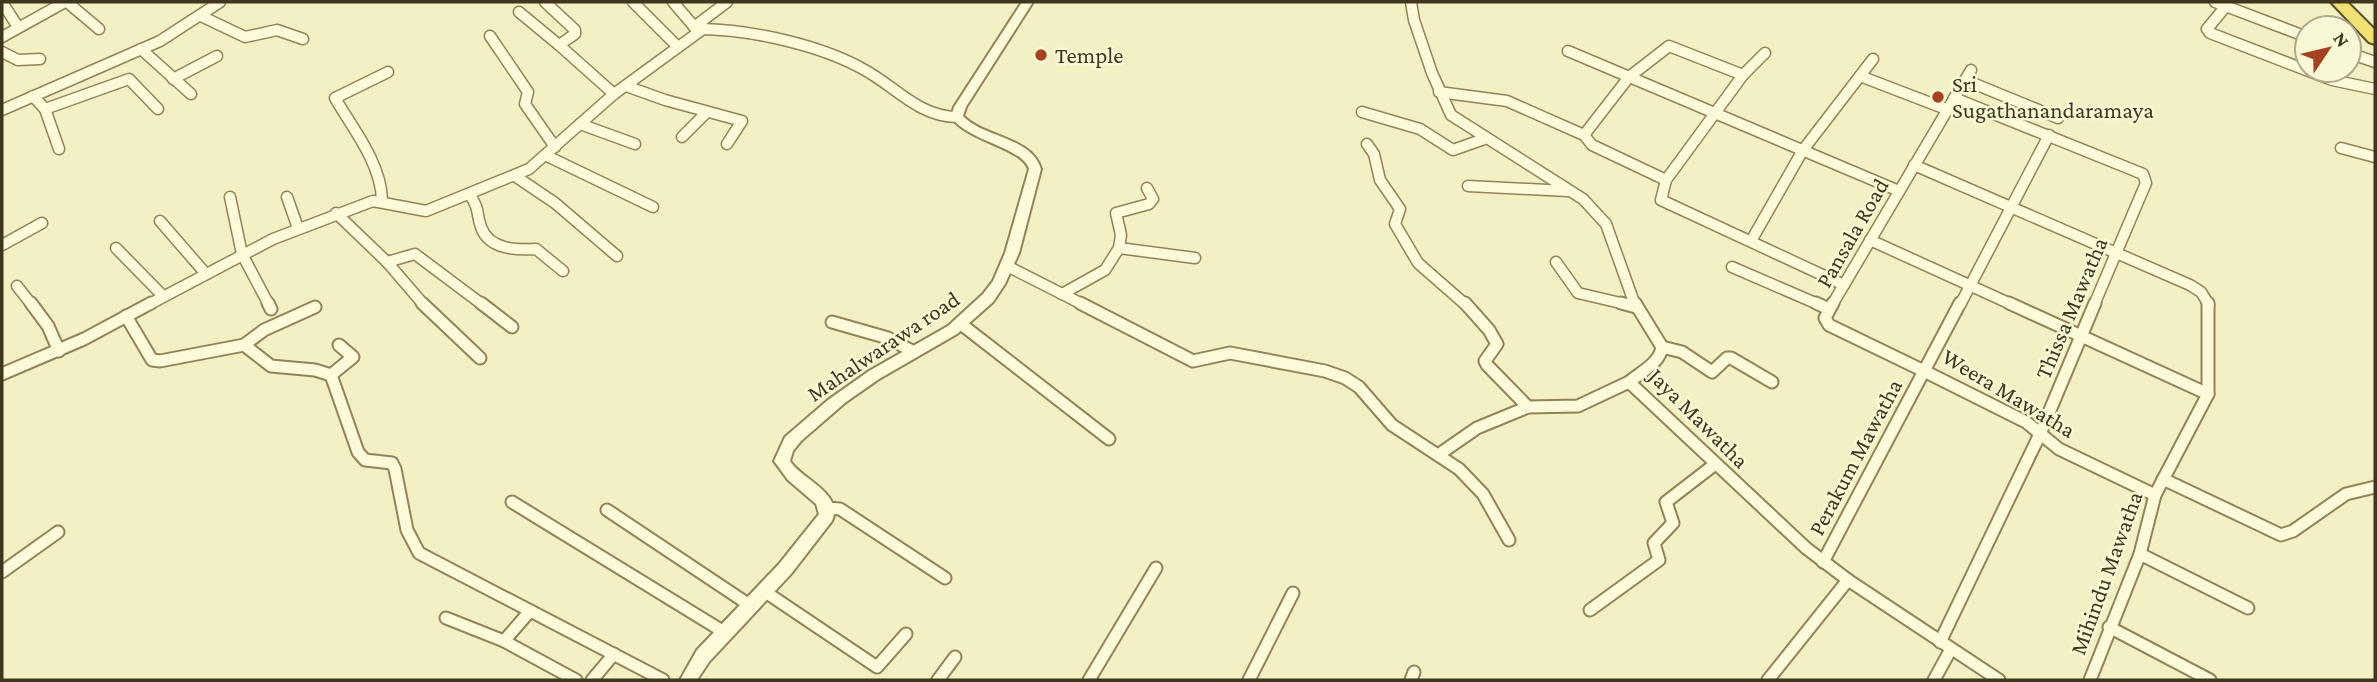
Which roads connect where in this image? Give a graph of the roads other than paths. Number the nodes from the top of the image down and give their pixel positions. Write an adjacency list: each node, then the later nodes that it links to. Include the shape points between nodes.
1 (2, 2): 16 (street)
2 (66, 2): 16 (street); 17 (street)
3 (220, 2): 15 (street)
4 (545, 2): 25 (street, via 575,30)
5 (633, 2): 26 (street)
6 (673, 2): 18 (street)
7 (727, 2): 18 (street)
8 (1027, 2): 55 (street)
9 (1411, 2): 43 (street, Jaya Mawatha)
10 (2215, 2): 13 (street)
11 (2339, 2): 24 (highway)
12 (2345, 2): 20 (highway)
13 (2226, 6): 19 (street); 42 (street, via 2207,29 2210,33 2332,80)
14 (519, 12): 25 (street)
15 (201, 16): 23 (street, via 245,37 277,30); 27 (street)
16 (18, 27): 22 (street)
17 (99, 29)
18 (696, 29): 26 (street); 55 (street, via 754,36 835,56 936,116)
19 (2293, 32)
20 (2375, 32)
21 (490, 36): 65 (street, via 528,92 525,104)
22 (2, 37)
23 (303, 38)
24 (2375, 39)
25 (559, 45): 45 (street)
26 (678, 47): 41 (street)
27 (141, 49): 39 (street); 46 (street)
28 (1568, 51): 38 (street)
29 (2, 52): 32 (street, via 18,60)
30 (1765, 53): 36 (street)
31 (217, 55): 39 (street)
32 (40, 59)
33 (1873, 59): 37 (street)
34 (1971, 71): 40 (street, Pansala Road)
35 (388, 72): 81 (street, via 335,98 372,166)
36 (1743, 75): 38 (street, via 1669,46); 54 (street)
37 (1860, 76): 50 (street); 68 (street)
38 (1629, 77): 54 (street); 58 (street)
39 (173, 79): 44 (street)
40 (1965, 80): 47 (street, Pansala Road); 56 (street)
41 (626, 86): 45 (street); 53 (street)
42 (2375, 89)
43 (1439, 92): 58 (street, via 1507,101); 61 (street, Jaya Mawatha, via 1451,115)
44 (191, 94)
45 (614, 94): 57 (street)
46 (33, 96): 48 (street); 51 (street)
47 (1954, 98): 50 (street, Pansala Road); 59 (street, Thissa Mawatha)
48 (45, 109): 49 (street, via 129,79); 67 (street)
49 (158, 109)
50 (1946, 109): 71 (street, Pansala Road)
51 (2, 110)
52 (1362, 112): 61 (street, via 1420,129 1453,150)
53 (706, 113): 60 (street); 64 (street, via 742,121)
54 (1717, 114): 68 (street); 73 (street)
55 (957, 117): 99 (street, Mahalwarawa road, via 965,126 1022,152 1033,162 1035,169)
56 (2058, 118)
57 (580, 124): 62 (street); 65 (street)
58 (1584, 135): 73 (street, via 1592,145)
59 (2049, 135): 82 (street, Weera Mawatha); 93 (street, Thissa Mawatha, via 2137,170 2146,179)
60 (682, 137)
61 (1486, 138): 77 (street, Jaya Mawatha)
62 (635, 144)
63 (1367, 144): 129 (street, via 1380,180 1400,209 1395,224 1408,249 1489,330 1497,344 1485,361 1487,365)
64 (727, 145)
65 (555, 147): 69 (street)
66 (2341, 148): 70 (street)
67 (59, 149)
68 (1803, 150): 76 (street); 89 (street)
69 (547, 156): 72 (street); 83 (street)
70 (2375, 157)
71 (1914, 165): 76 (street, Pansala Road); 82 (street)
72 (515, 176): 78 (street); 95 (street)
73 (1666, 180): 89 (street, via 1661,200)
74 (1468, 186): 77 (street)
75 (1147, 188): 92 (street, via 1152,201 1116,214)
76 (1899, 191): 88 (street, Pansala Road)
77 (1571, 192): 109 (street, Jaya Mawatha, via 1592,206 1606,224)
78 (470, 194): 81 (street, via 411,212); 101 (street, via 486,236 508,250 536,250)
79 (230, 197): 94 (street)
80 (287, 197): 87 (street)
81 (382, 200): 84 (street)
82 (2010, 205): 93 (street); 105 (street, Weera Mawatha)
83 (653, 207)
84 (336, 213): 87 (street); 97 (street)
85 (160, 221): 102 (street)
86 (42, 223): 90 (street)
87 (298, 228): 94 (street)
88 (1870, 240): 103 (street, Pansala Road); 105 (street)
89 (1751, 241): 103 (street)
90 (2, 245)
91 (116, 248): 107 (street)
92 (1119, 248): 96 (street); 106 (street, via 1105,270)
93 (2116, 252): 116 (street, Thissa Mawatha); 128 (street, via 2190,285 2206,299)
94 (242, 254): 102 (street); 110 (street)
95 (617, 256)
96 (1195, 258)
97 (387, 262): 115 (street, via 415,254); 122 (street, via 411,293)
98 (1556, 262): 109 (street, via 1578,293)
99 (1009, 267): 106 (street); 114 (street, Mahalwarawa road, via 988,299)
100 (1732, 267): 111 (street)
101 (564, 271)
102 (206, 274): 107 (street)
103 (1844, 285): 111 (street, Pansala Road)
104 (17, 286): 120 (street, via 48,326)
105 (1971, 287): 116 (street); 123 (street, Weera Mawatha)
106 (1062, 295): 132 (street, via 1193,361 1230,353 1345,378 1359,387 1392,425)
107 (163, 296): 112 (street)
108 (315, 307): 117 (street, via 264,330)
109 (1636, 307): 119 (street, Jaya Mawatha)
110 (271, 309)
111 (1829, 309): 123 (street, Pansala Road, via 1825,318 1829,325)
112 (126, 316): 117 (street, via 152,360); 120 (street)
113 (832, 322): 121 (street, via 888,338)
114 (961, 324): 121 (street, Mahalwarawa road); 131 (street)
115 (512, 327)
116 (2084, 335): 128 (street); 130 (street, Thissa Mawatha)
117 (244, 345): 125 (street, via 271,366)
118 (339, 345): 125 (street, via 353,357)
119 (1662, 347): 126 (street, Jaya Mawatha, via 1656,362); 127 (street, via 1682,352 1712,372 1731,358)
120 (59, 351): 124 (street)
121 (914, 352): 138 (street, Mahalwarawa road, via 837,400 783,452 785,470)
122 (480, 358)
123 (1924, 371): 130 (street, Weera Mawatha, via 2026,422); 143 (street, Perakum Mawatha)
124 (2, 374)
125 (331, 375): 153 (street, via 358,452 365,460 392,463 395,469 407,530 419,553)
126 (1629, 382): 129 (street, via 1578,406); 133 (street, Jaya Mawatha)
127 (1772, 382)
128 (2208, 394): 134 (street, Mihindu Mawatha)
129 (1528, 407): 132 (street, via 1477,428)
130 (2040, 434): 136 (street, Weera Mawatha, via 2059,449); 159 (street, Thissa Mawatha)
131 (1109, 439)
132 (1438, 455): 141 (street, via 1483,494)
133 (1714, 464): 143 (street, Jaya Mawatha); 152 (street, via 1666,502 1673,523 1654,543 1659,561)
134 (2163, 480): 135 (street, via 2281,535 2346,494); 136 (street, Mihindu Mawatha)
135 (2375, 487)
136 (2155, 495): 142 (street, Mihindu Mawatha)
137 (512, 502): 156 (street)
138 (827, 508): 146 (street, via 840,509); 148 (street, via 824,524)
139 (607, 510): 150 (street)
140 (58, 532): 145 (street)
141 (1509, 540)
142 (2140, 555): 151 (street); 155 (street, Mihindu Mawatha)
143 (1823, 562): 147 (street, Jaya Mawatha)
144 (1156, 568): 167 (street)
145 (2, 572)
146 (945, 578)
147 (1848, 580): 159 (street, Jaya Mawatha); 169 (street)
148 (764, 591): 150 (street); 157 (street, via 877,667)
149 (1293, 593): 168 (street)
150 (751, 606): 156 (street)
151 (2248, 608)
152 (1590, 610)
153 (530, 611): 158 (street); 160 (street)
154 (446, 618): 158 (street)
155 (2109, 627): 172 (street, Mihindu Mawatha); 173 (street)
156 (724, 632): 165 (street)
157 (906, 634)
158 (504, 641): 162 (street)
159 (1946, 646): 170 (street, Thissa Mawatha); 171 (street, Jaya Mawatha)
160 (614, 654): 163 (street); 164 (street)
161 (955, 657): 166 (street)
162 (576, 680)
163 (592, 680)
164 (663, 680)
165 (688, 680)
166 (938, 680)
167 (1089, 680)
168 (1248, 680)
169 (1768, 680)
170 (1934, 680)
171 (1999, 680)
172 (2090, 680)
173 (2210, 680)

